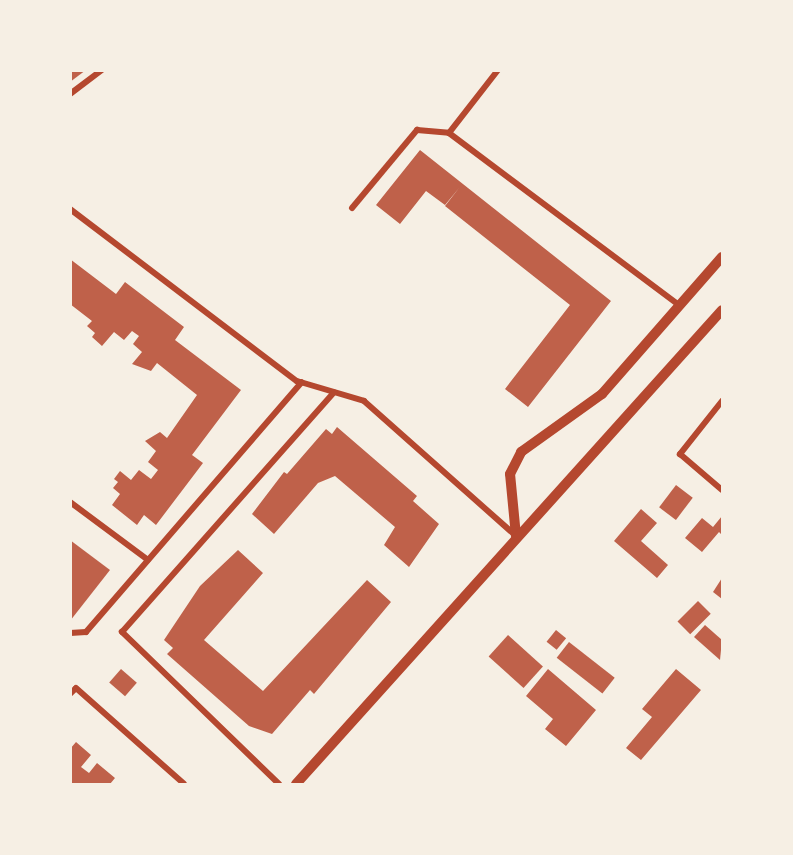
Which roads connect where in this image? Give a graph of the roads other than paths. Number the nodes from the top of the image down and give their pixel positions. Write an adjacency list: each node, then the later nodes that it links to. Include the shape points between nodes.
1 (102, 70): 3 (street)
2 (498, 70): 4 (street)
3 (70, 94)
4 (450, 133): 5 (street, via 417,130); 8 (street)
5 (352, 208)
6 (70, 209): 10 (street)
7 (723, 257): 8 (street)
8 (681, 306): 15 (street, via 602,394 521,452 510,474)
9 (723, 310): 15 (street)
10 (302, 382): 11 (street); 16 (street)
11 (334, 392): 15 (street, via 364,401); 20 (street, via 122,632)
12 (723, 401): 13 (street, via 680,454)
13 (723, 490)
14 (70, 502): 16 (street)
15 (516, 536): 21 (street)
16 (148, 560): 17 (street, via 86,632)
17 (70, 633)
18 (70, 694): 19 (street, via 76,688)
19 (184, 784)
20 (279, 784)
21 (296, 784)

